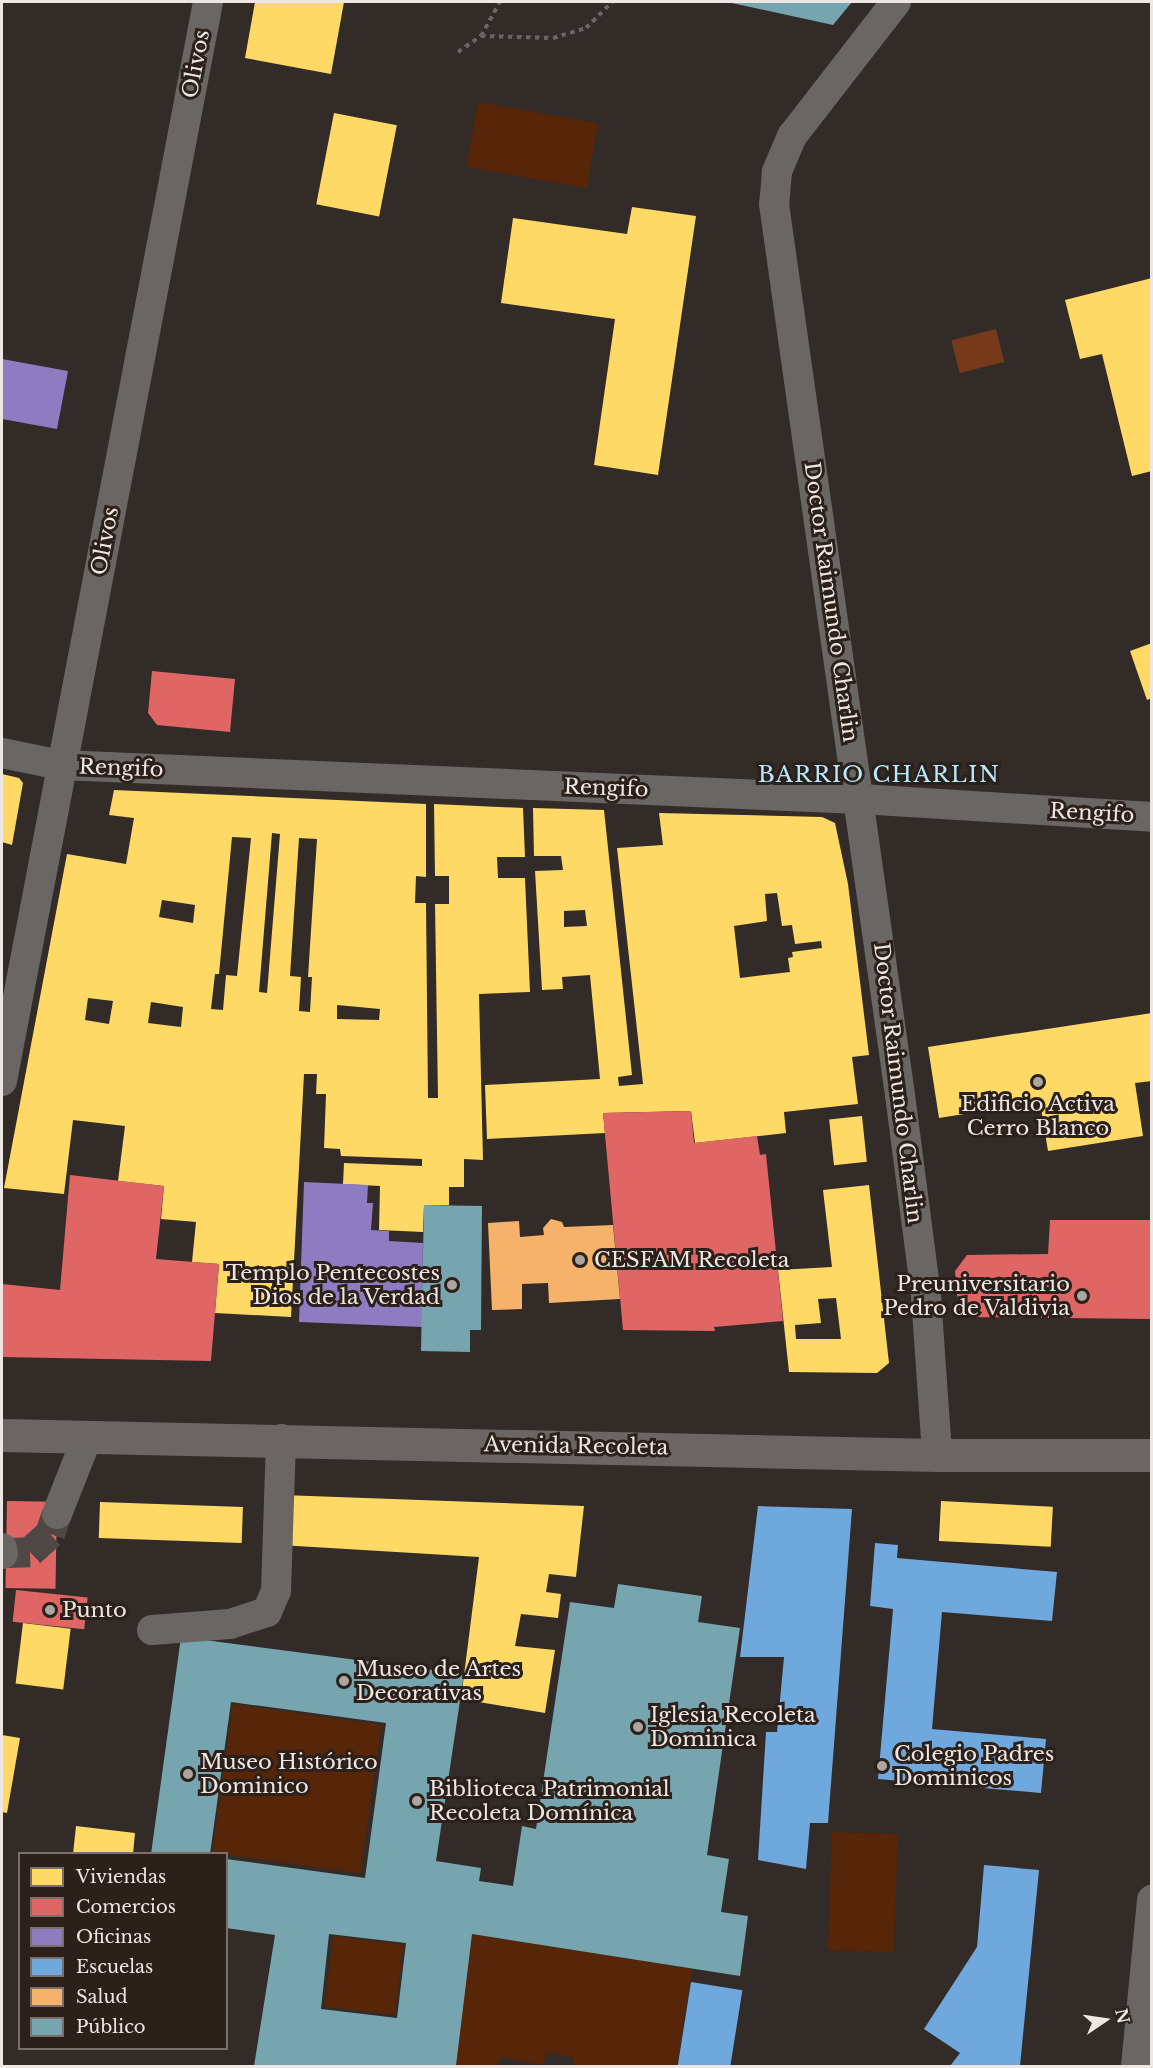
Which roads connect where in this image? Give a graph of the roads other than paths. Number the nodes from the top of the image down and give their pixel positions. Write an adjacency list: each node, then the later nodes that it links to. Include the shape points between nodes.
1 (208, 2): 4 (street, Olivos)
2 (896, 2): 5 (street, Doctor Raimundo Charlin, via 792,136 774,188)
3 (2, 753): 4 (street, Rengifo)
4 (61, 765): 5 (street, Rengifo); 7 (street, Olivos)
5 (860, 799): 6 (street, Rengifo); 11 (street, Doctor Raimundo Charlin, via 926,1296)
6 (1152, 817)
7 (2, 1081)
8 (2, 1435): 9 (main road, Avenida Recoleta)
9 (87, 1438): 10 (main road, Avenida Recoleta); 13 (street)
10 (281, 1440): 11 (main road, Avenida Recoleta); 14 (street, via 276,1591 267,1612 230,1624)
11 (937, 1455): 12 (main road, Avenida Recoleta)
12 (1152, 1455)
13 (57, 1514)
14 (152, 1630)
15 (1152, 1900): 16 (street)
16 (1148, 1979): 17 (street)
17 (1136, 2067)

